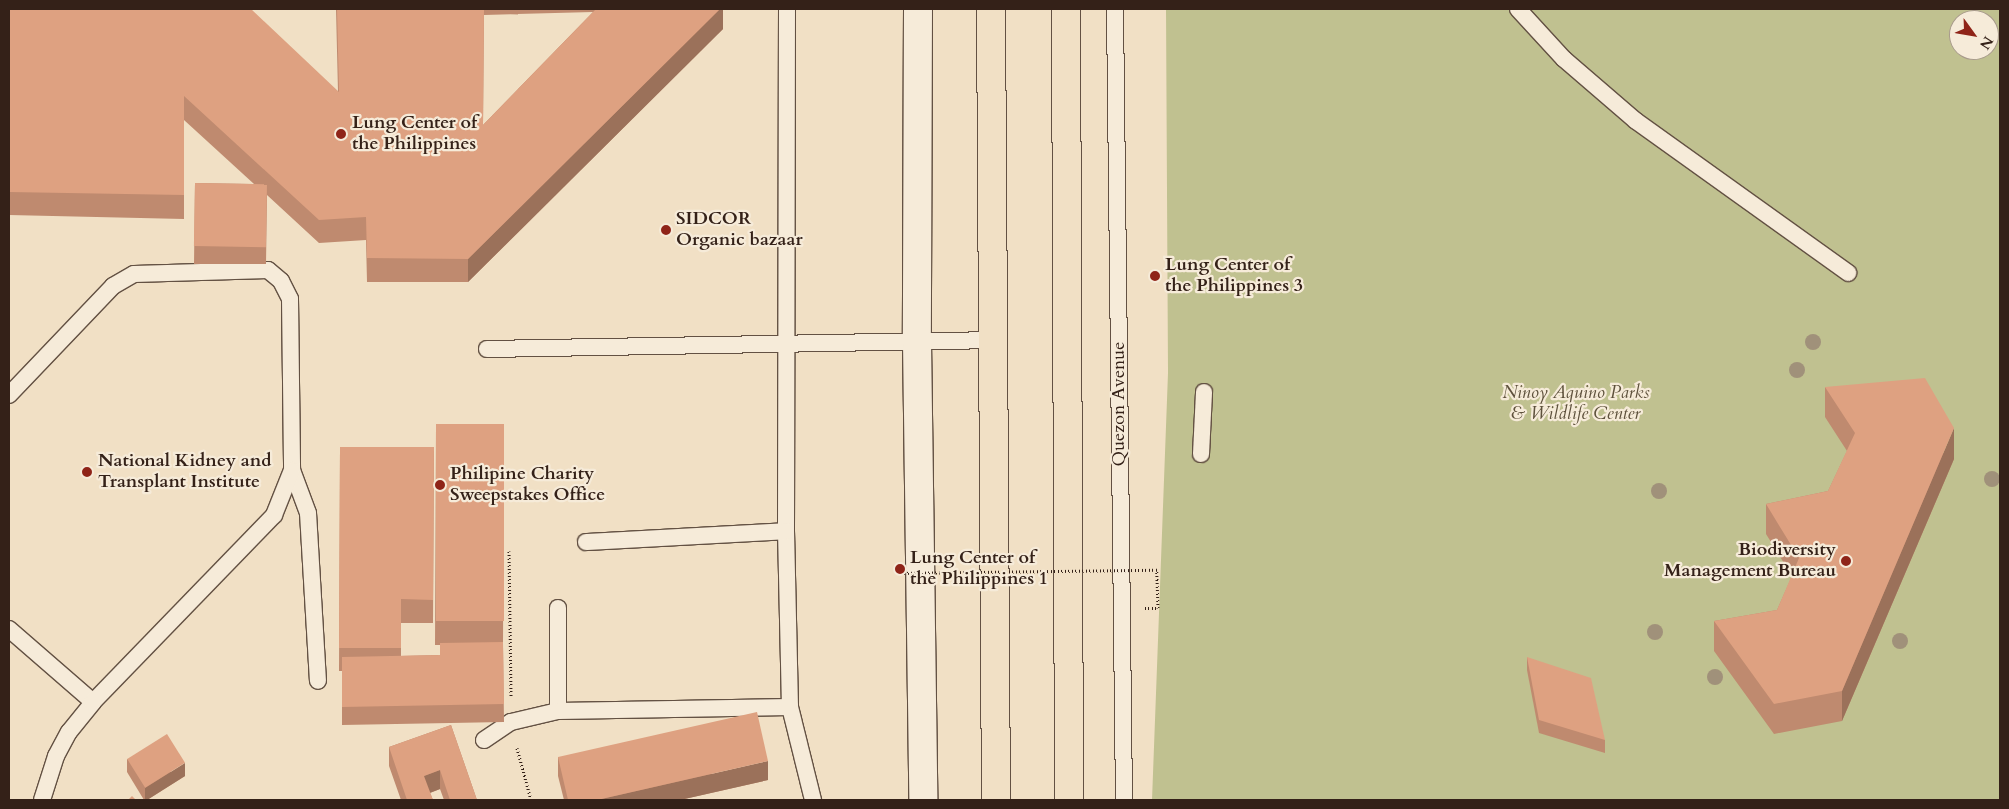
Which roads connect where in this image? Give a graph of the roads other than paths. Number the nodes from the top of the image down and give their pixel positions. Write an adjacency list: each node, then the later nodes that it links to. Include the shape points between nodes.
1 (787, 9): 10 (lane)
2 (918, 9): 9 (street)
3 (991, 9): 8 (main road)
4 (1066, 9): 29 (main road)
5 (1115, 9): 30 (lane, Quezon Avenue)
6 (1518, 9): 7 (lane, via 1564,59 1636,121)
7 (1848, 273)
8 (995, 340): 9 (lane); 28 (main road)
9 (918, 342): 10 (lane); 27 (street)
10 (787, 344): 11 (lane); 16 (lane)
11 (487, 349)
12 (1204, 392): 14 (lane)
13 (9, 395): 15 (lane, via 113,286 134,274 268,270 282,280 290,299)
14 (1201, 454)
15 (292, 470): 20 (lane, via 308,513); 21 (lane, via 274,515)
16 (786, 531): 17 (lane); 22 (lane)
17 (586, 542)
18 (558, 608): 23 (lane)
19 (9, 629): 21 (lane)
20 (318, 681)
21 (93, 702): 25 (lane, via 61,748)
22 (790, 707): 23 (lane); 26 (lane)
23 (558, 711): 24 (lane, via 511,722)
24 (484, 740)
25 (42, 800)
26 (812, 800)
27 (923, 800)
28 (996, 800)
29 (1069, 800)
30 (1124, 800)

